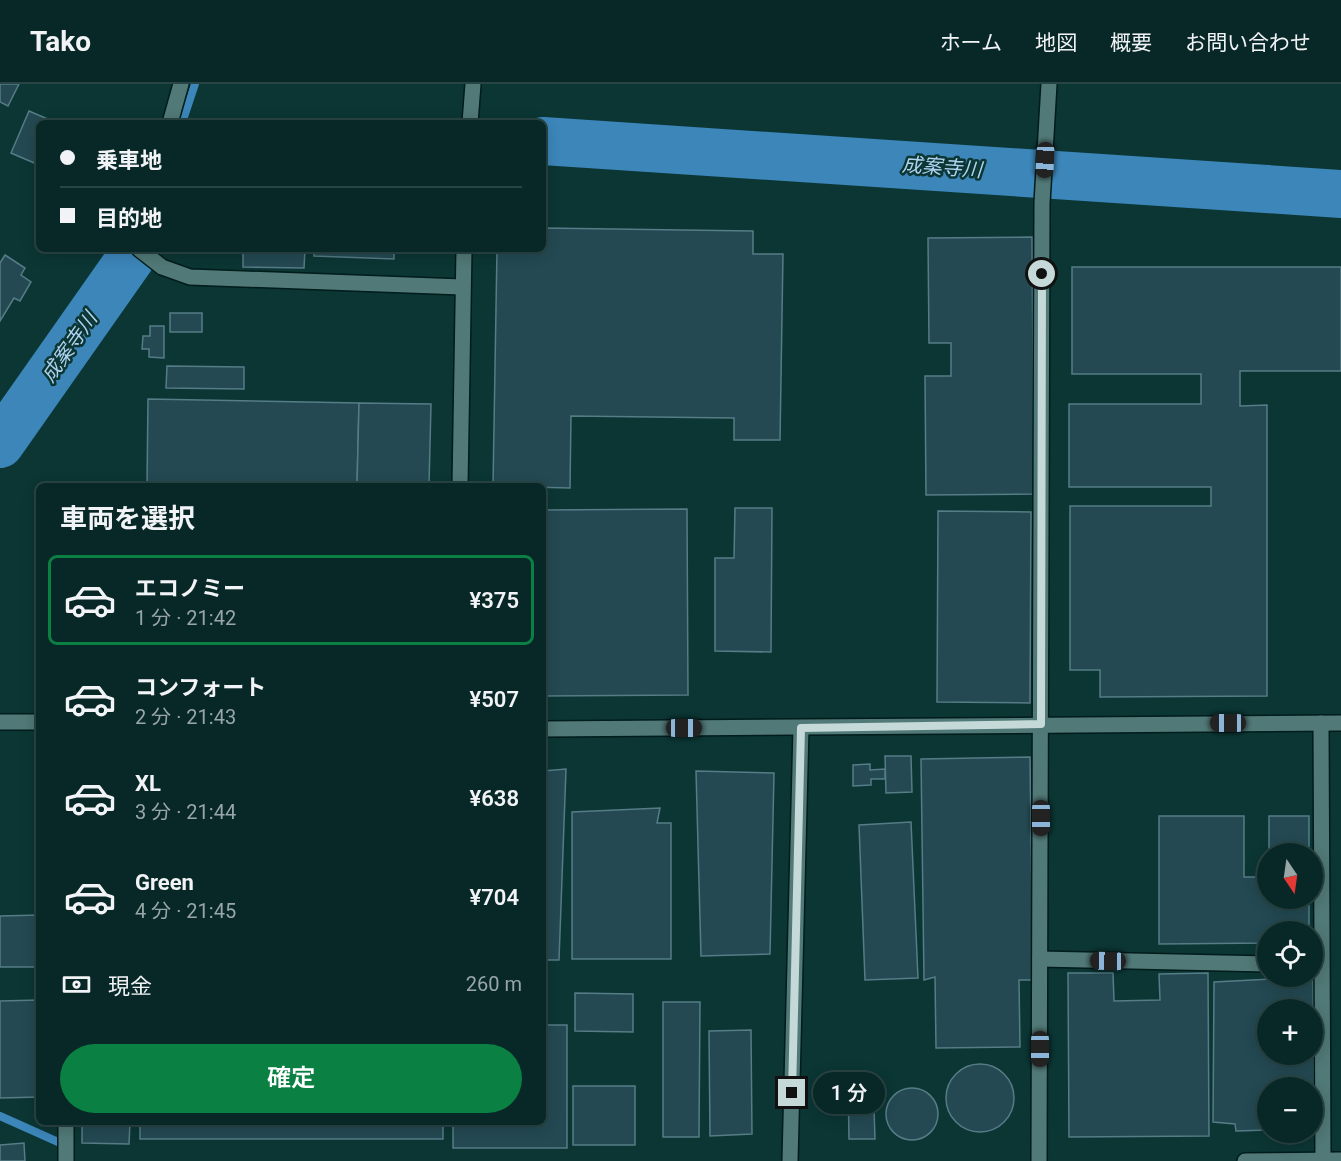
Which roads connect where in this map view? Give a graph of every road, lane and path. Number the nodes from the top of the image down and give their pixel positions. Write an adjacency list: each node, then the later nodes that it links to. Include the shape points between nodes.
1 (181, 84): 4 (street)
2 (473, 84): 5 (street)
3 (1049, 84): 14 (street, via 1042,203)
4 (171, 120)
5 (470, 120)
6 (143, 252): 8 (street, via 162,267 190,278)
7 (464, 252): 8 (street)
8 (462, 287): 9 (street)
9 (460, 483)
10 (0, 722): 11 (street)
11 (36, 722)
12 (1321, 723): 13 (street); 14 (street); 17 (street)
13 (1341, 723)
14 (1041, 724): 15 (street); 18 (street)
15 (801, 728): 16 (street); 25 (street)
16 (546, 729)
17 (1319, 921)
18 (1040, 959): 19 (street); 26 (street)
19 (1257, 964)
20 (1319, 987): 22 (street)
21 (66, 1125): 24 (street)
22 (1323, 1160): 23 (street); 27 (street)
23 (1341, 1160)
24 (66, 1161)
25 (790, 1161)
26 (1040, 1161)
27 (1245, 1161)

